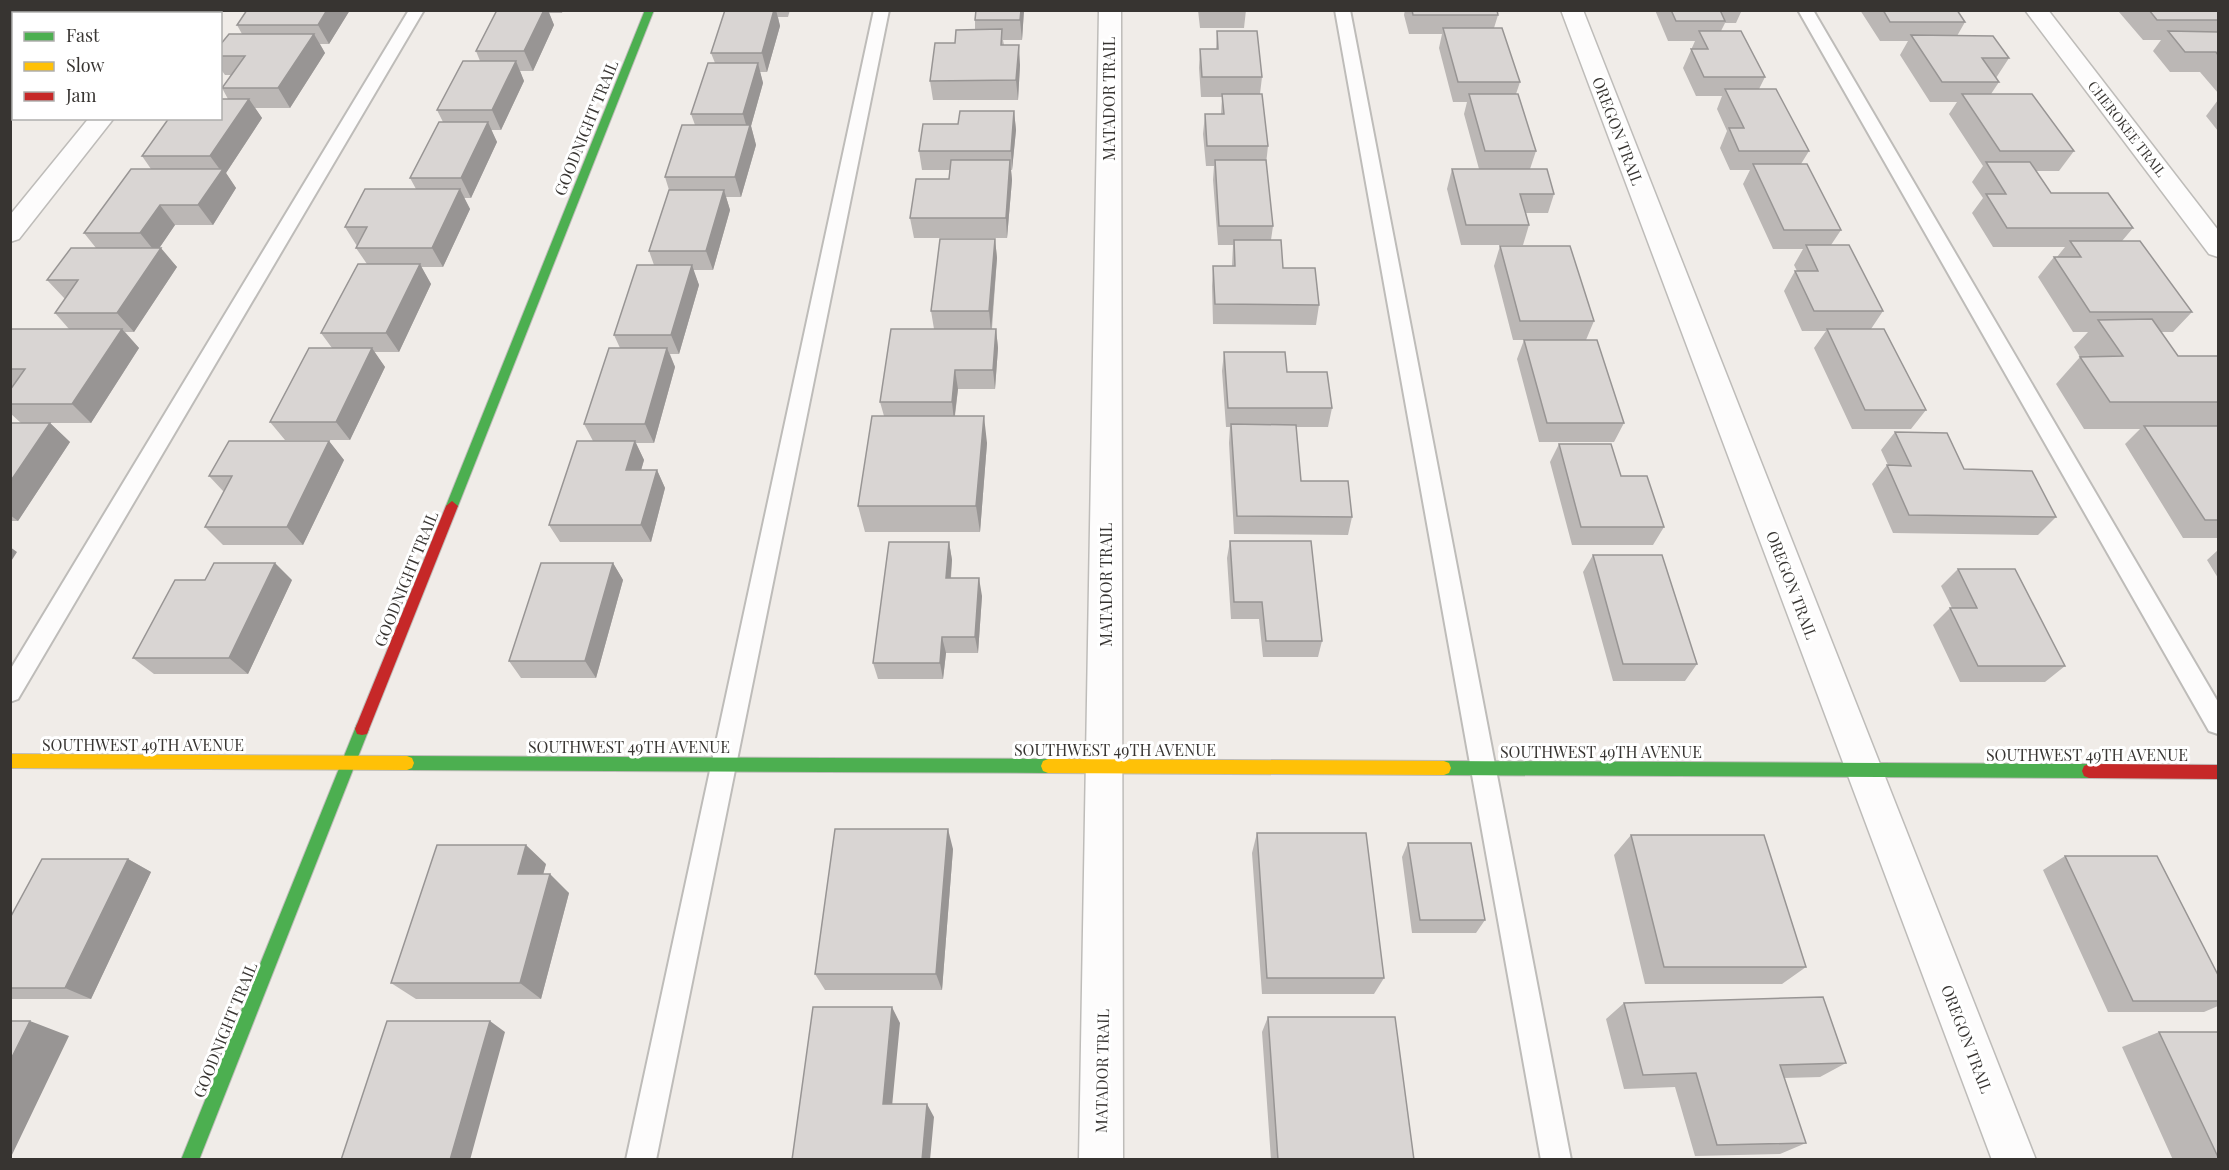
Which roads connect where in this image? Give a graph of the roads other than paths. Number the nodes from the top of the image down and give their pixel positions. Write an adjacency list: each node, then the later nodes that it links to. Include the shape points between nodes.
1 (417, 10): 12 (lane)
2 (650, 10): 15 (street, GOODNIGHT TRAIL)
3 (882, 10): 16 (lane)
4 (1110, 10): 17 (street, MATADOR TRAIL)
5 (1342, 10): 18 (lane)
6 (1572, 10): 19 (street, OREGON TRAIL)
7 (1805, 10): 13 (lane)
8 (2036, 10): 11 (street, CHEROKEE TRAIL)
9 (100, 120): 10 (street)
10 (10, 233)
11 (2218, 249)
12 (10, 692)
13 (2218, 723)
14 (10, 761): 15 (street, SOUTHWEST 49TH AVENUE)
15 (351, 762): 16 (street, SOUTHWEST 49TH AVENUE); 21 (street, GOODNIGHT TRAIL)
16 (723, 764): 17 (street, SOUTHWEST 49TH AVENUE); 22 (lane)
17 (1104, 767): 18 (street, SOUTHWEST 49TH AVENUE); 23 (street, MATADOR TRAIL)
18 (1483, 768): 19 (street, SOUTHWEST 49TH AVENUE); 24 (lane)
19 (1863, 769): 20 (street, SOUTHWEST 49TH AVENUE); 25 (street, OREGON TRAIL)
20 (2218, 772)
21 (190, 1160)
22 (640, 1160)
23 (1101, 1160)
24 (1556, 1160)
25 (2014, 1160)

